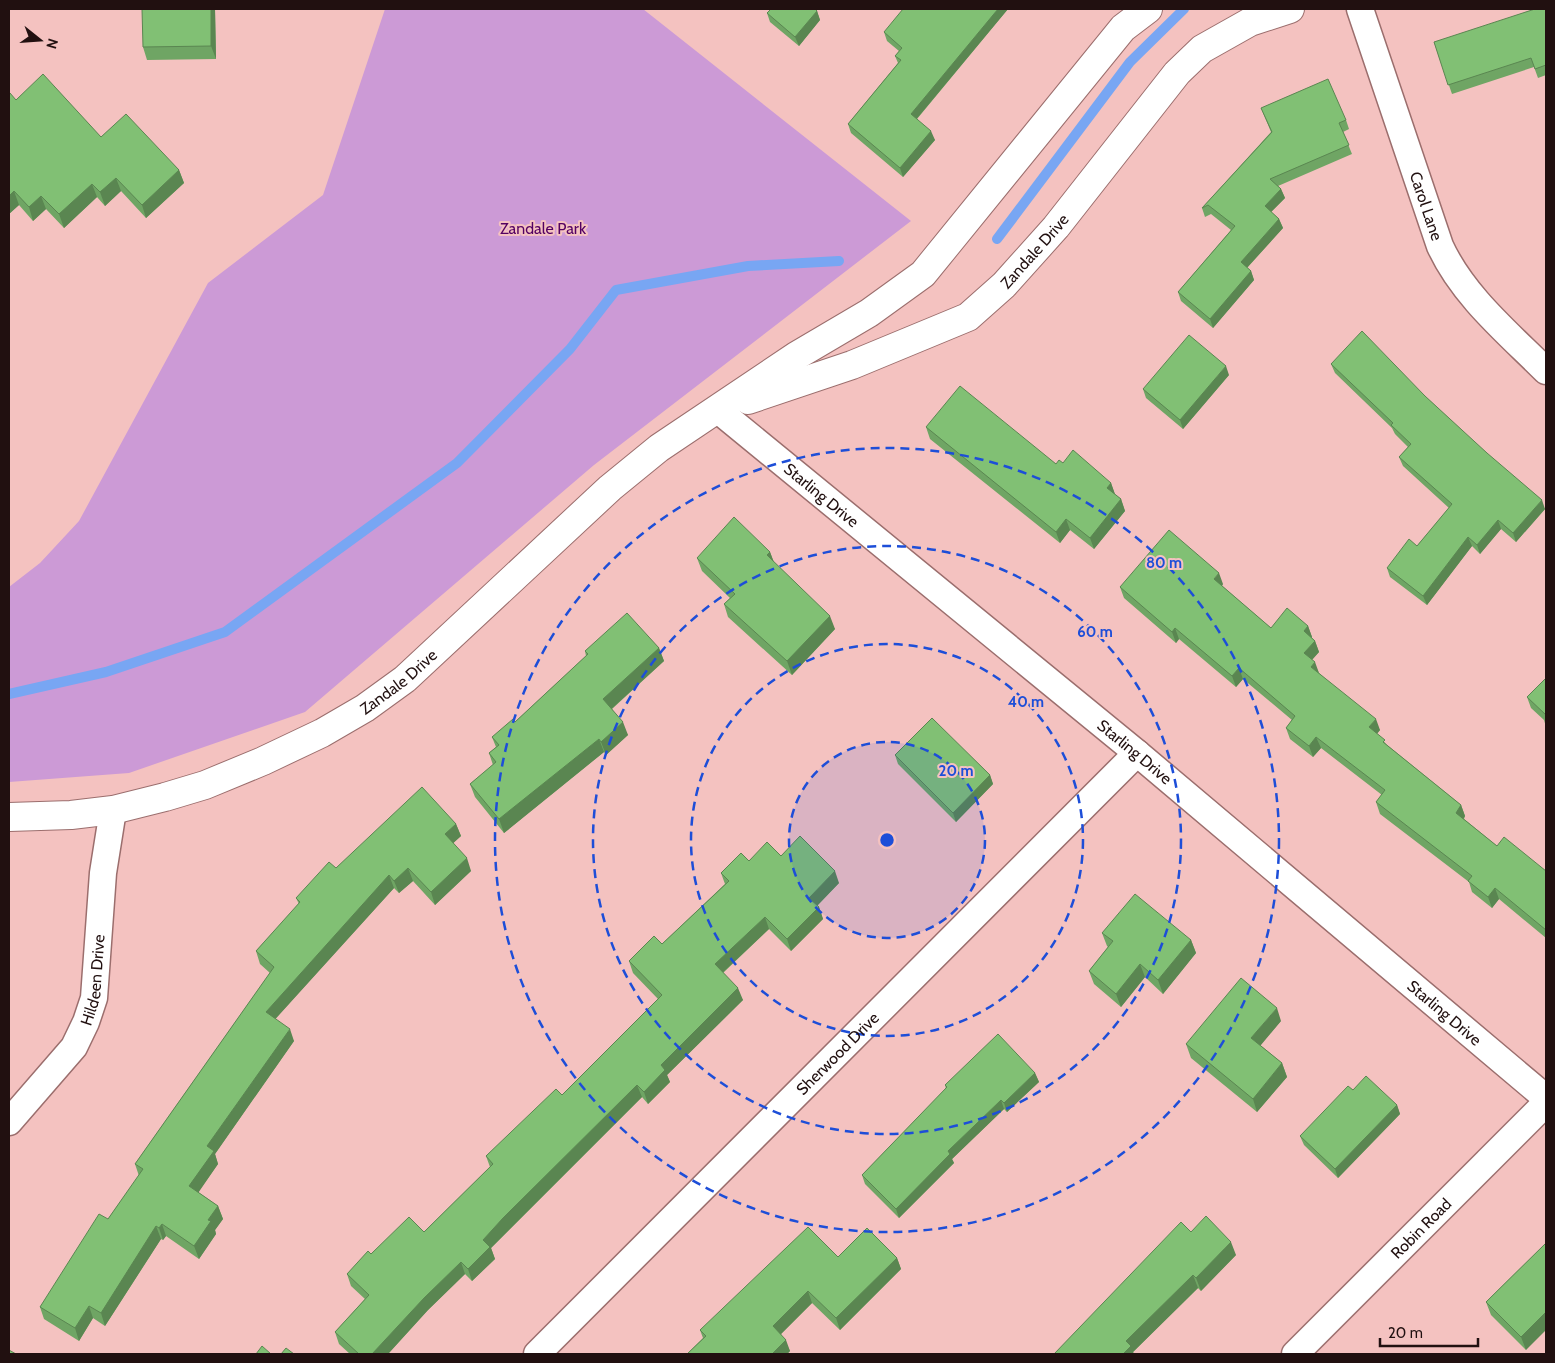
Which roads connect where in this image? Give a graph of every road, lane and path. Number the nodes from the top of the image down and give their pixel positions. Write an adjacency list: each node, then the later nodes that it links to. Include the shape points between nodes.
1 (1148, 9): 5 (street, Zandale Drive, via 1123,28 923,274 869,313 796,356)
2 (1290, 9): 5 (street, Zandale Drive, via 1250,22 1202,50 1177,73 1056,227 1004,285 968,317 852,365)
3 (1360, 9): 4 (street, Carol Lane, via 1448,263 1480,305)
4 (1546, 371)
5 (718, 410): 6 (street, Starling Drive); 7 (street, Zandale Drive, via 659,448 610,488 405,679 365,708 322,733 206,785)
6 (1138, 753): 9 (street, Starling Drive); 12 (street, Sherwood Drive)
7 (113, 810): 8 (street, Zandale Drive); 11 (street, Hildeen Drive, via 103,873 94,998 89,1014 74,1047)
8 (9, 817)
9 (1546, 1098)
10 (1546, 1103): 13 (street, Robin Road)
11 (9, 1122)
12 (537, 1354)
13 (1295, 1354)

